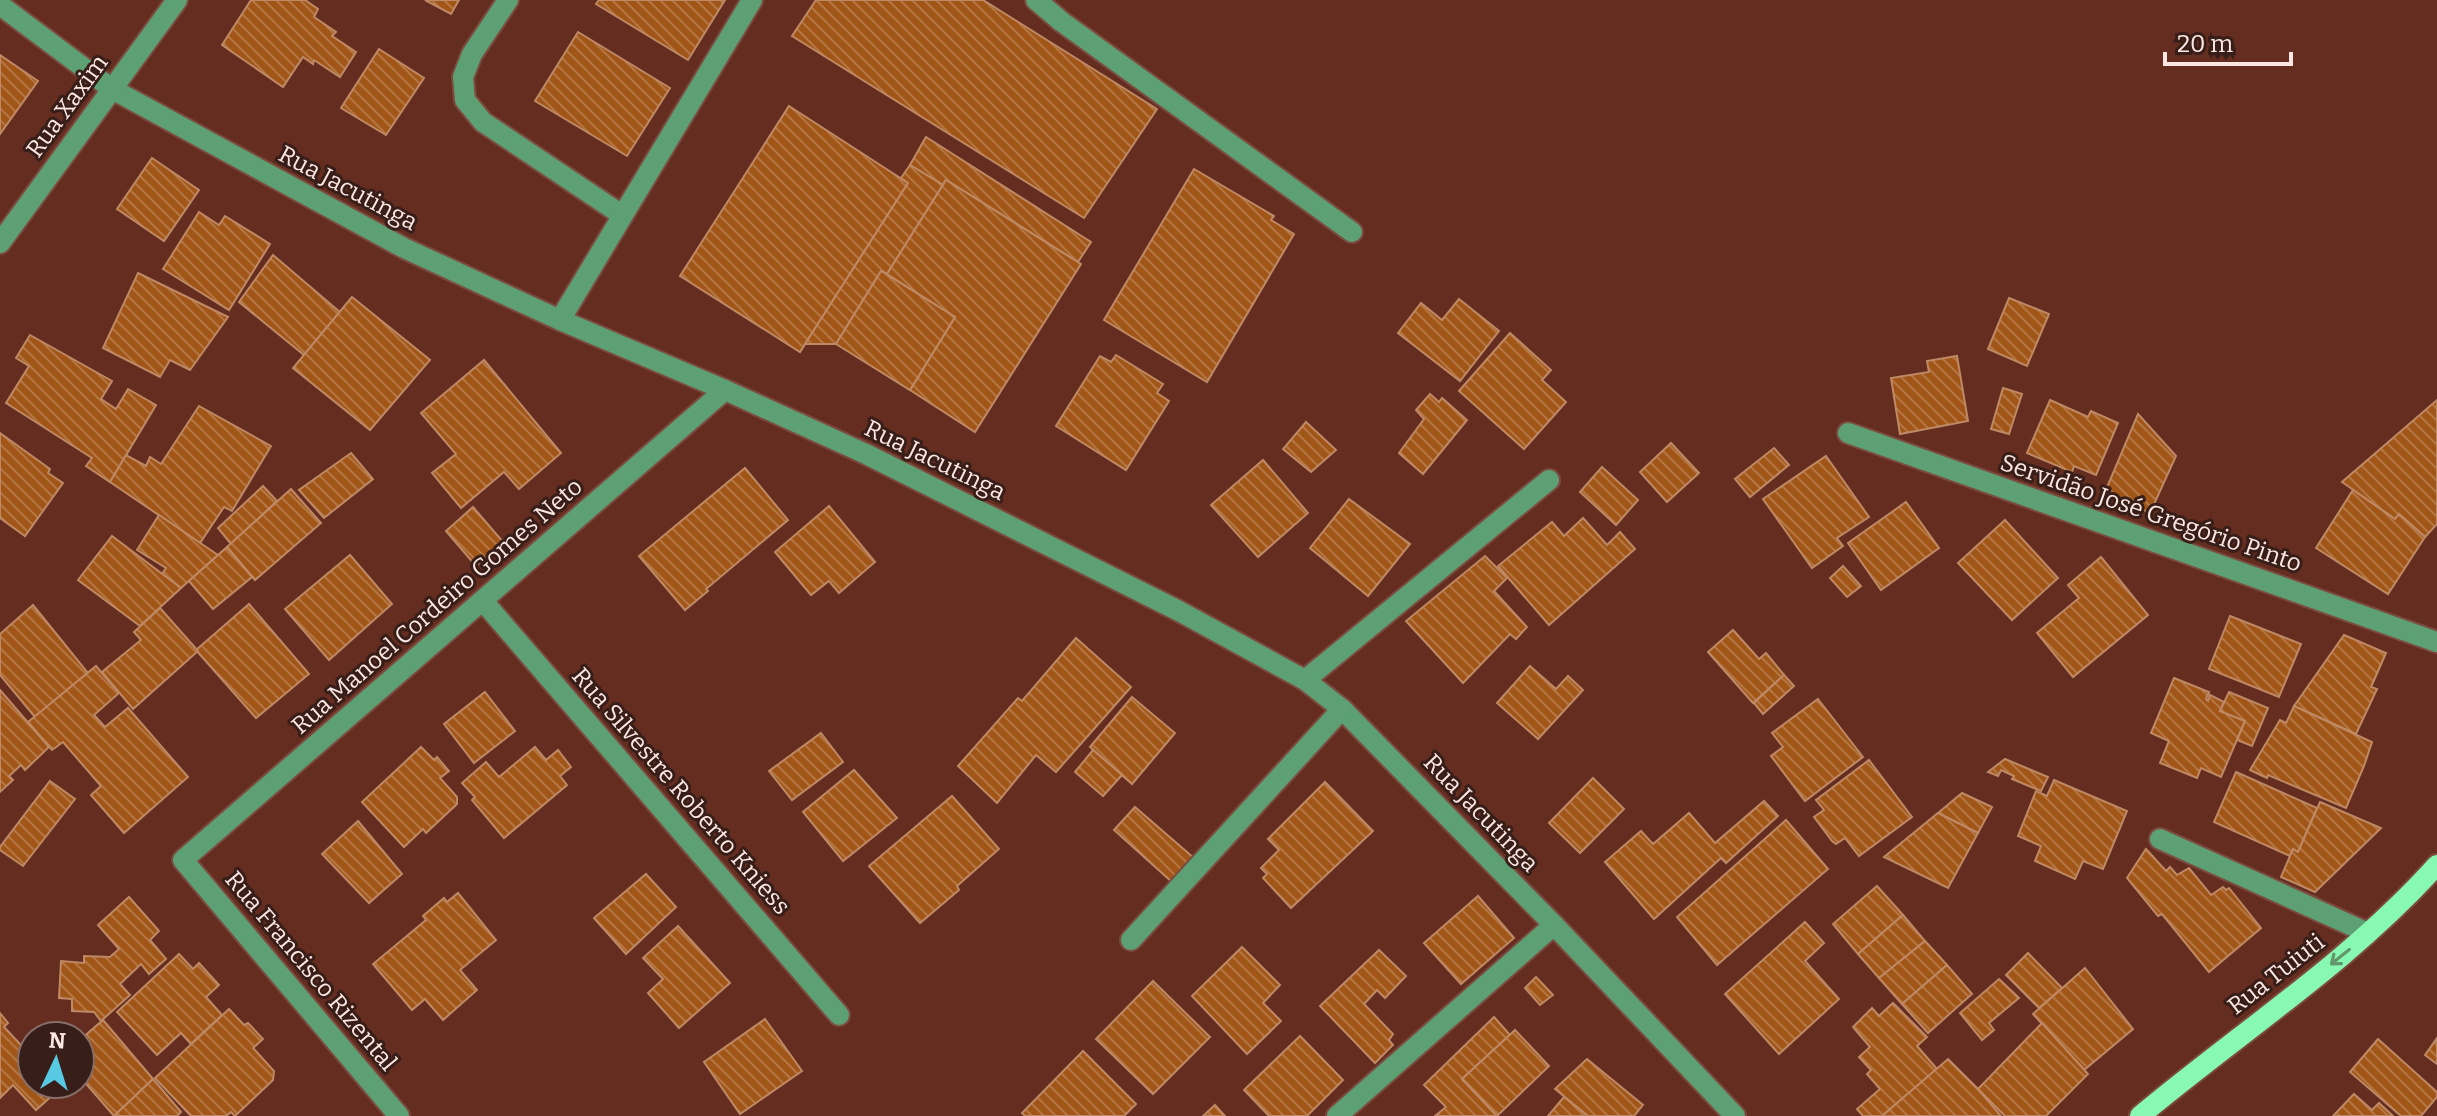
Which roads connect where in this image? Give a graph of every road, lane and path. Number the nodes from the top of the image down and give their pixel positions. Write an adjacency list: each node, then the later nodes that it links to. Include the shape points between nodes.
1 (177, 0): 6 (street, Rua Xaxim)
2 (508, 0): 7 (street, via 472,54 463,77 465,100 483,122)
3 (752, 0): 7 (street)
4 (1036, 0): 8 (street)
5 (0, 5): 6 (street, Rua Jacutinga)
6 (112, 89): 9 (street, Rua Xaxim); 10 (street, Rua Jacutinga, via 404,248)
7 (622, 215): 10 (street)
8 (1352, 232)
9 (0, 243)
10 (560, 320): 11 (street, Rua Jacutinga)
11 (725, 390): 14 (street, Rua Manoel Cordeiro Gomes Neto); 16 (street, Rua Jacutinga, via 1037,539)
12 (1848, 433): 15 (street, Servidão José Gregório Pinto)
13 (1549, 480): 16 (street)
14 (483, 601): 19 (street, Rua Manoel Cordeiro Gomes Neto); 24 (street, Rua Silvestre Roberto Kniess)
15 (2437, 642)
16 (1305, 680): 17 (street, Rua Jacutinga)
17 (1342, 709): 21 (street, Rua Jacutinga); 23 (street)
18 (2160, 839): 22 (street)
19 (183, 860): 25 (street, Rua Francisco Rizental)
20 (2437, 865): 22 (main road, Rua Tuiuti)
21 (1554, 925): 26 (street); 27 (street, Rua Jacutinga)
22 (2368, 933): 28 (main road, Rua Tuiuti, one-way to 28)
23 (1131, 940)
24 (839, 1015)
25 (399, 1116)
26 (1337, 1116)
27 (1735, 1116)
28 (2140, 1116)

